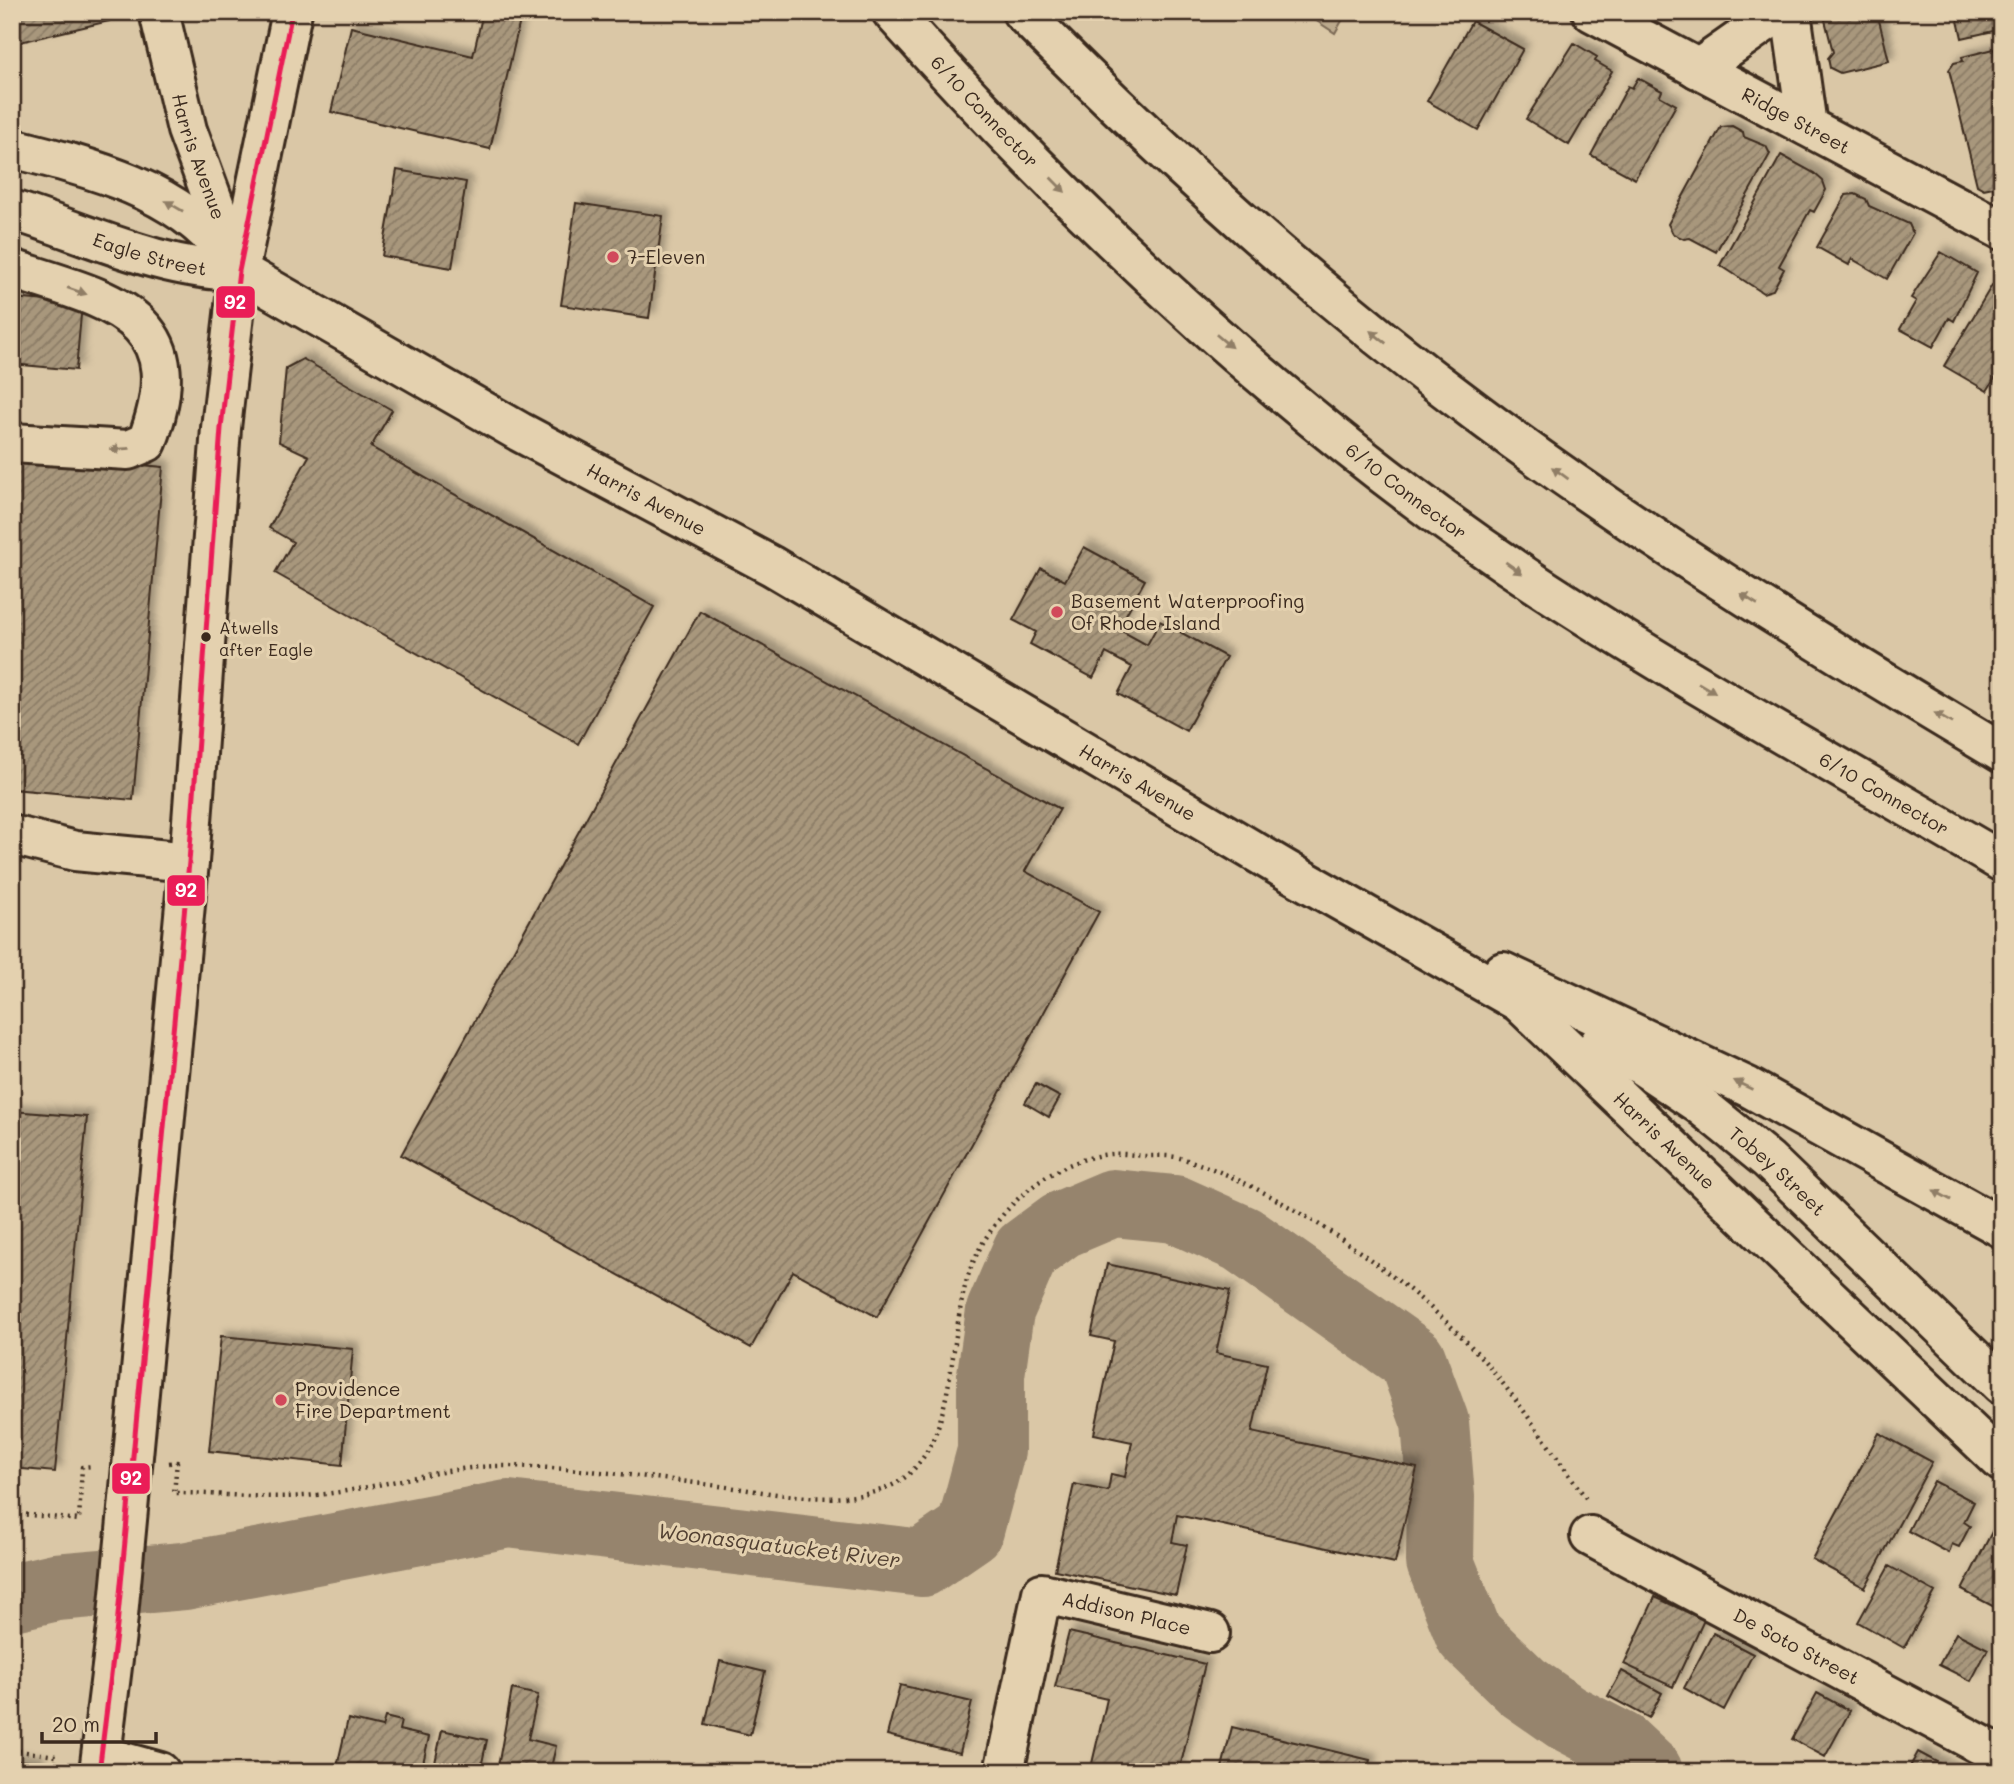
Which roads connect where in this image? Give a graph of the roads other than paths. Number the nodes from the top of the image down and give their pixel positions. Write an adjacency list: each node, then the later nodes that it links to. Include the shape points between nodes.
1 (159, 12): 14 (main road, Harris Avenue, via 187,130)
2 (292, 12): 14 (main road)
3 (892, 12): 19 (main road, 6/10 Connector, one-way to 19, via 1014,141 1215,334 1432,509 1545,590)
4 (1022, 12): 16 (main road, one-way to 4, via 1703,570 1477,414 1265,242 1162,150)
5 (1591, 12): 8 (main road, Ridge Street)
6 (1779, 12): 8 (main road)
7 (1791, 12): 9 (main road)
8 (1698, 69): 9 (main road, Ridge Street)
9 (1807, 126): 12 (main road, Ridge Street)
10 (12, 148): 14 (main road, Eagle Street, one-way to 10, via 202,226 159,198)
11 (12, 210): 14 (main road, Eagle Street, via 170,264)
12 (2002, 230)
13 (12, 269): 15 (main road, one-way to 15, via 101,299 143,326 159,352 162,391 147,442 128,450)
14 (239, 271): 18 (main road, via 221,428); 20 (main road, Harris Avenue, via 498,420 772,566)
15 (12, 443)
16 (2002, 752)
17 (12, 835): 18 (main road, via 75,851)
18 (189, 862): 28 (main road)
19 (2002, 862)
20 (1286, 870): 21 (main road, Harris Avenue); 22 (main road, Harris Avenue, one-way to 20, via 1748,1087)
21 (1519, 1002): 23 (main road, Tobey Street, via 1640,1065 1699,1104 1768,1160); 24 (main road, Harris Avenue)
22 (2002, 1228)
23 (2002, 1385)
24 (2002, 1462)
25 (1590, 1536): 27 (main road, De Soto Street)
26 (1210, 1633): 30 (main road, Addison Place, via 1042,1593)
27 (2002, 1756)
28 (100, 1764): 29 (main road)
29 (160, 1772)
30 (1004, 1772)

